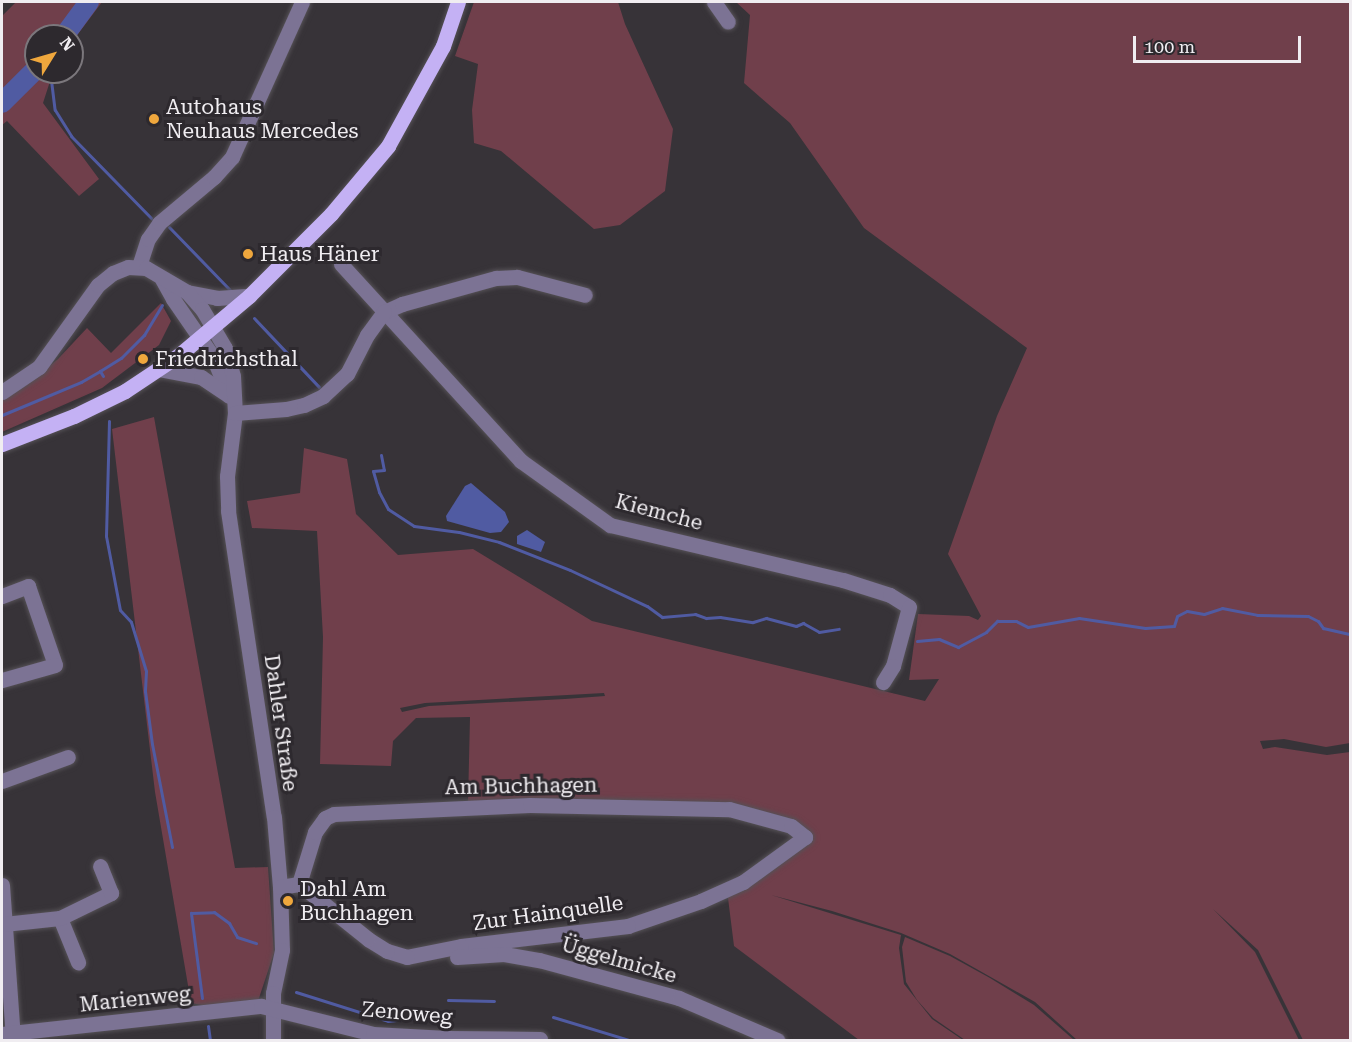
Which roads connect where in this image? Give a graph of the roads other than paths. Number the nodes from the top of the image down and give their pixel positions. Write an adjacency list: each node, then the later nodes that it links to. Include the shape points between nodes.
1 (302, 2): 6 (street, via 232,157 159,223 148,239)
2 (458, 2): 10 (main road, via 443,46 388,146 331,214)
3 (714, 2): 4 (street)
4 (728, 22)
5 (341, 264): 11 (street, Kiemche)
6 (139, 266): 7 (street); 15 (street, via 120,269 105,279 39,367)
7 (162, 279): 8 (street); 13 (street, Dahler Straße)
8 (187, 291): 10 (street, via 217,298); 12 (street, Dahler Straße)
9 (585, 295): 11 (street, via 517,277 402,304)
10 (249, 296): 12 (main road)
11 (384, 312): 17 (street, via 346,374 323,396 286,409); 21 (street, Kiemche, via 521,461 610,525 843,580 890,595 909,607 893,666)
12 (214, 328): 13 (main road); 17 (street, Dahler Straße, via 230,364)
13 (201, 338): 14 (main road); 16 (street, Dahler Straße)
14 (158, 369): 16 (street, via 201,377); 18 (main road, via 96,406)
15 (2, 392)
16 (230, 397): 17 (street, Dahler Straße)
17 (235, 413): 28 (street, Dahler Straße, via 227,476 228,512 269,783)
18 (2, 444)
19 (2, 596): 20 (street, via 28,586 55,665)
20 (2, 680)
21 (883, 682)
22 (68, 757): 23 (street)
23 (2, 781)
24 (805, 837): 26 (street, Am Buchhagen, via 791,826 718,808 530,805 334,814 325,818 315,832); 31 (street, Zur Hainquelle, via 743,882 628,926 461,946)
25 (100, 866): 29 (street, via 111,893)
26 (299, 884): 28 (street); 31 (street, via 368,939)
27 (2, 885): 30 (street)
28 (280, 887): 33 (street, Dahler Straße, via 282,950)
29 (60, 918): 30 (street); 32 (street)
30 (4, 924): 34 (street)
31 (407, 957): 37 (street, Üggelmicke, via 422,962 504,954 538,960 679,998)
32 (78, 962)
33 (273, 1009): 34 (street, Marienweg, via 261,1006); 35 (street, Zenoweg, via 373,1034); 36 (street, Dahler Straße)
34 (9, 1036)
35 (540, 1040)
36 (273, 1041)
37 (777, 1041)

